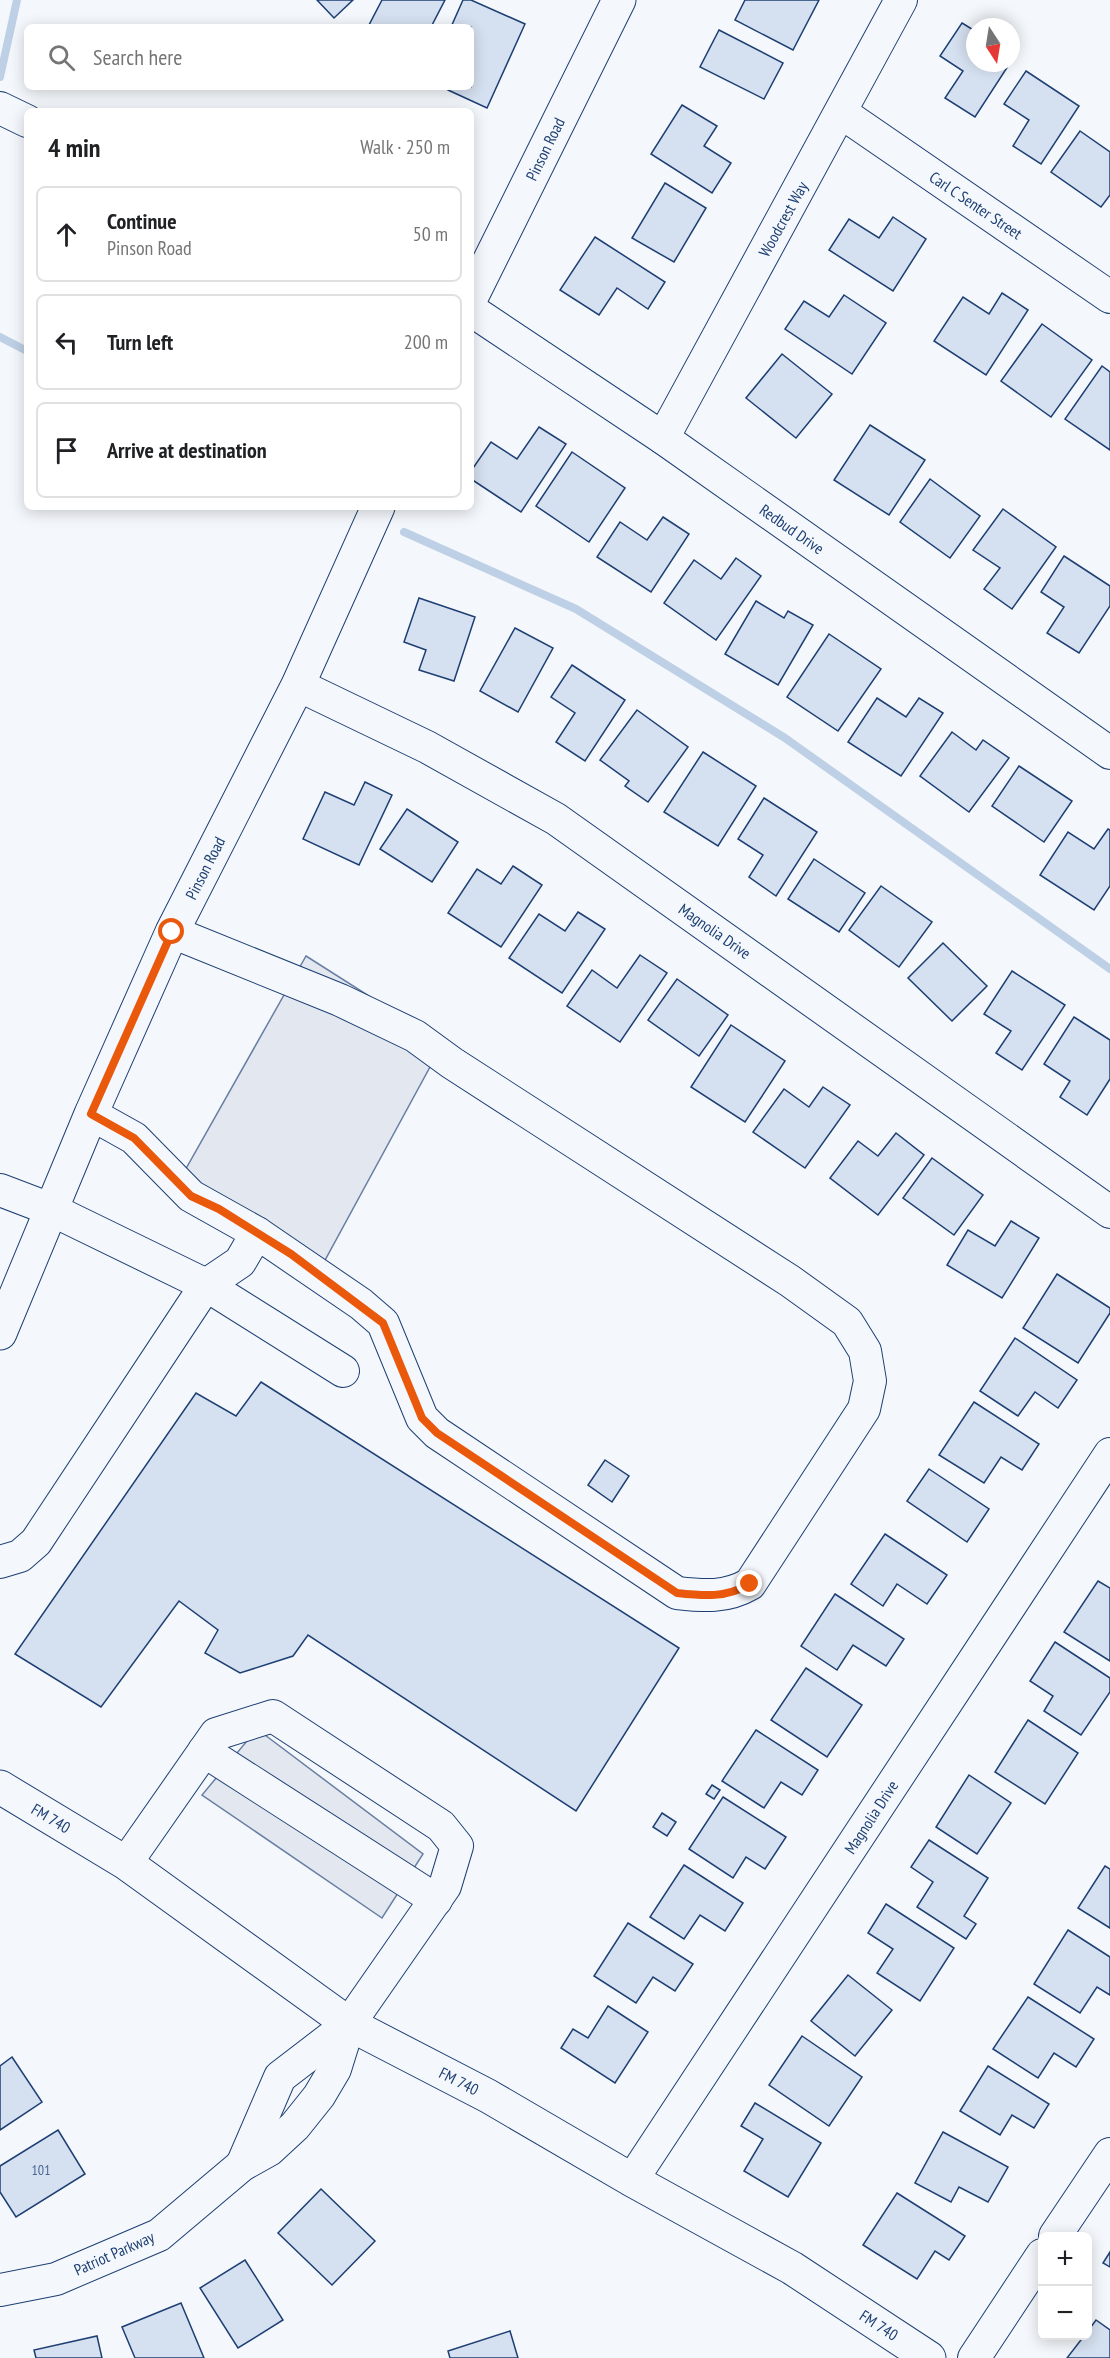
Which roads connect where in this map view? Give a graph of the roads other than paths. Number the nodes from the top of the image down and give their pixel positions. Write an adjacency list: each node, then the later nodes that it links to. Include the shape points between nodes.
1 (901, 0): 4 (street, Woodcrest Way)
2 (615, 1): 6 (main road, Pinson Road)
3 (0, 108): 5 (street)
4 (842, 113): 7 (street, Carl C Senter Street); 9 (street, Woodcrest Way)
5 (24, 120)
6 (474, 292)
7 (1110, 297)
8 (474, 312): 9 (street, Redbud Drive)
9 (663, 438): 12 (street, Redbud Drive)
10 (377, 510): 11 (main road, Pinson Road)
11 (298, 685): 13 (main road, Pinson Road); 17 (street, Magnolia Drive, via 427,747 556,819)
12 (1110, 753)
13 (172, 932): 14 (main road, Pinson Road); 18 (street, via 340,1000 415,1036 790,1281 847,1322 865,1351 870,1381 864,1409 750,1584 735,1593 710,1597 677,1593 437,1433 422,1418 383,1323)
14 (91, 1114): 16 (main road, Pinson Road); 18 (street, via 134,1138 191,1196)
15 (0, 1190): 16 (street)
16 (50, 1209): 19 (street); 20 (main road, Pinson Road)
17 (1110, 1212)
18 (257, 1233): 19 (street, via 240,1262)
19 (206, 1285): 21 (street); 23 (street, via 36,1542 20,1556)
20 (0, 1333)
21 (343, 1371)
22 (1110, 1454): 31 (street, Magnolia Drive)
23 (0, 1562)
24 (204, 1751): 26 (street); 27 (street); 27 (street, via 216,1734 273,1716 441,1826 457,1846 445,1886)
25 (0, 1787): 26 (main road, FM 740 / FM 740)
26 (126, 1863): 28 (main road, FM 740 / FM 740)
27 (436, 1900): 28 (street)
28 (349, 2024): 30 (street, Patriot Parkway, via 280,2077); 30 (street, Patriot Parkway, via 335,2069 319,2096 269,2150); 31 (main road, FM 740 / FM 740, via 488,2096)
29 (1110, 2154): 32 (street)
30 (242, 2165): 34 (street, Patriot Parkway, via 159,2235 56,2278)
31 (632, 2180): 35 (main road, FM 740 / FM 740, via 792,2268)
32 (1058, 2232)
33 (1038, 2261): 36 (street)
34 (0, 2290)
35 (929, 2358)
36 (974, 2358)

